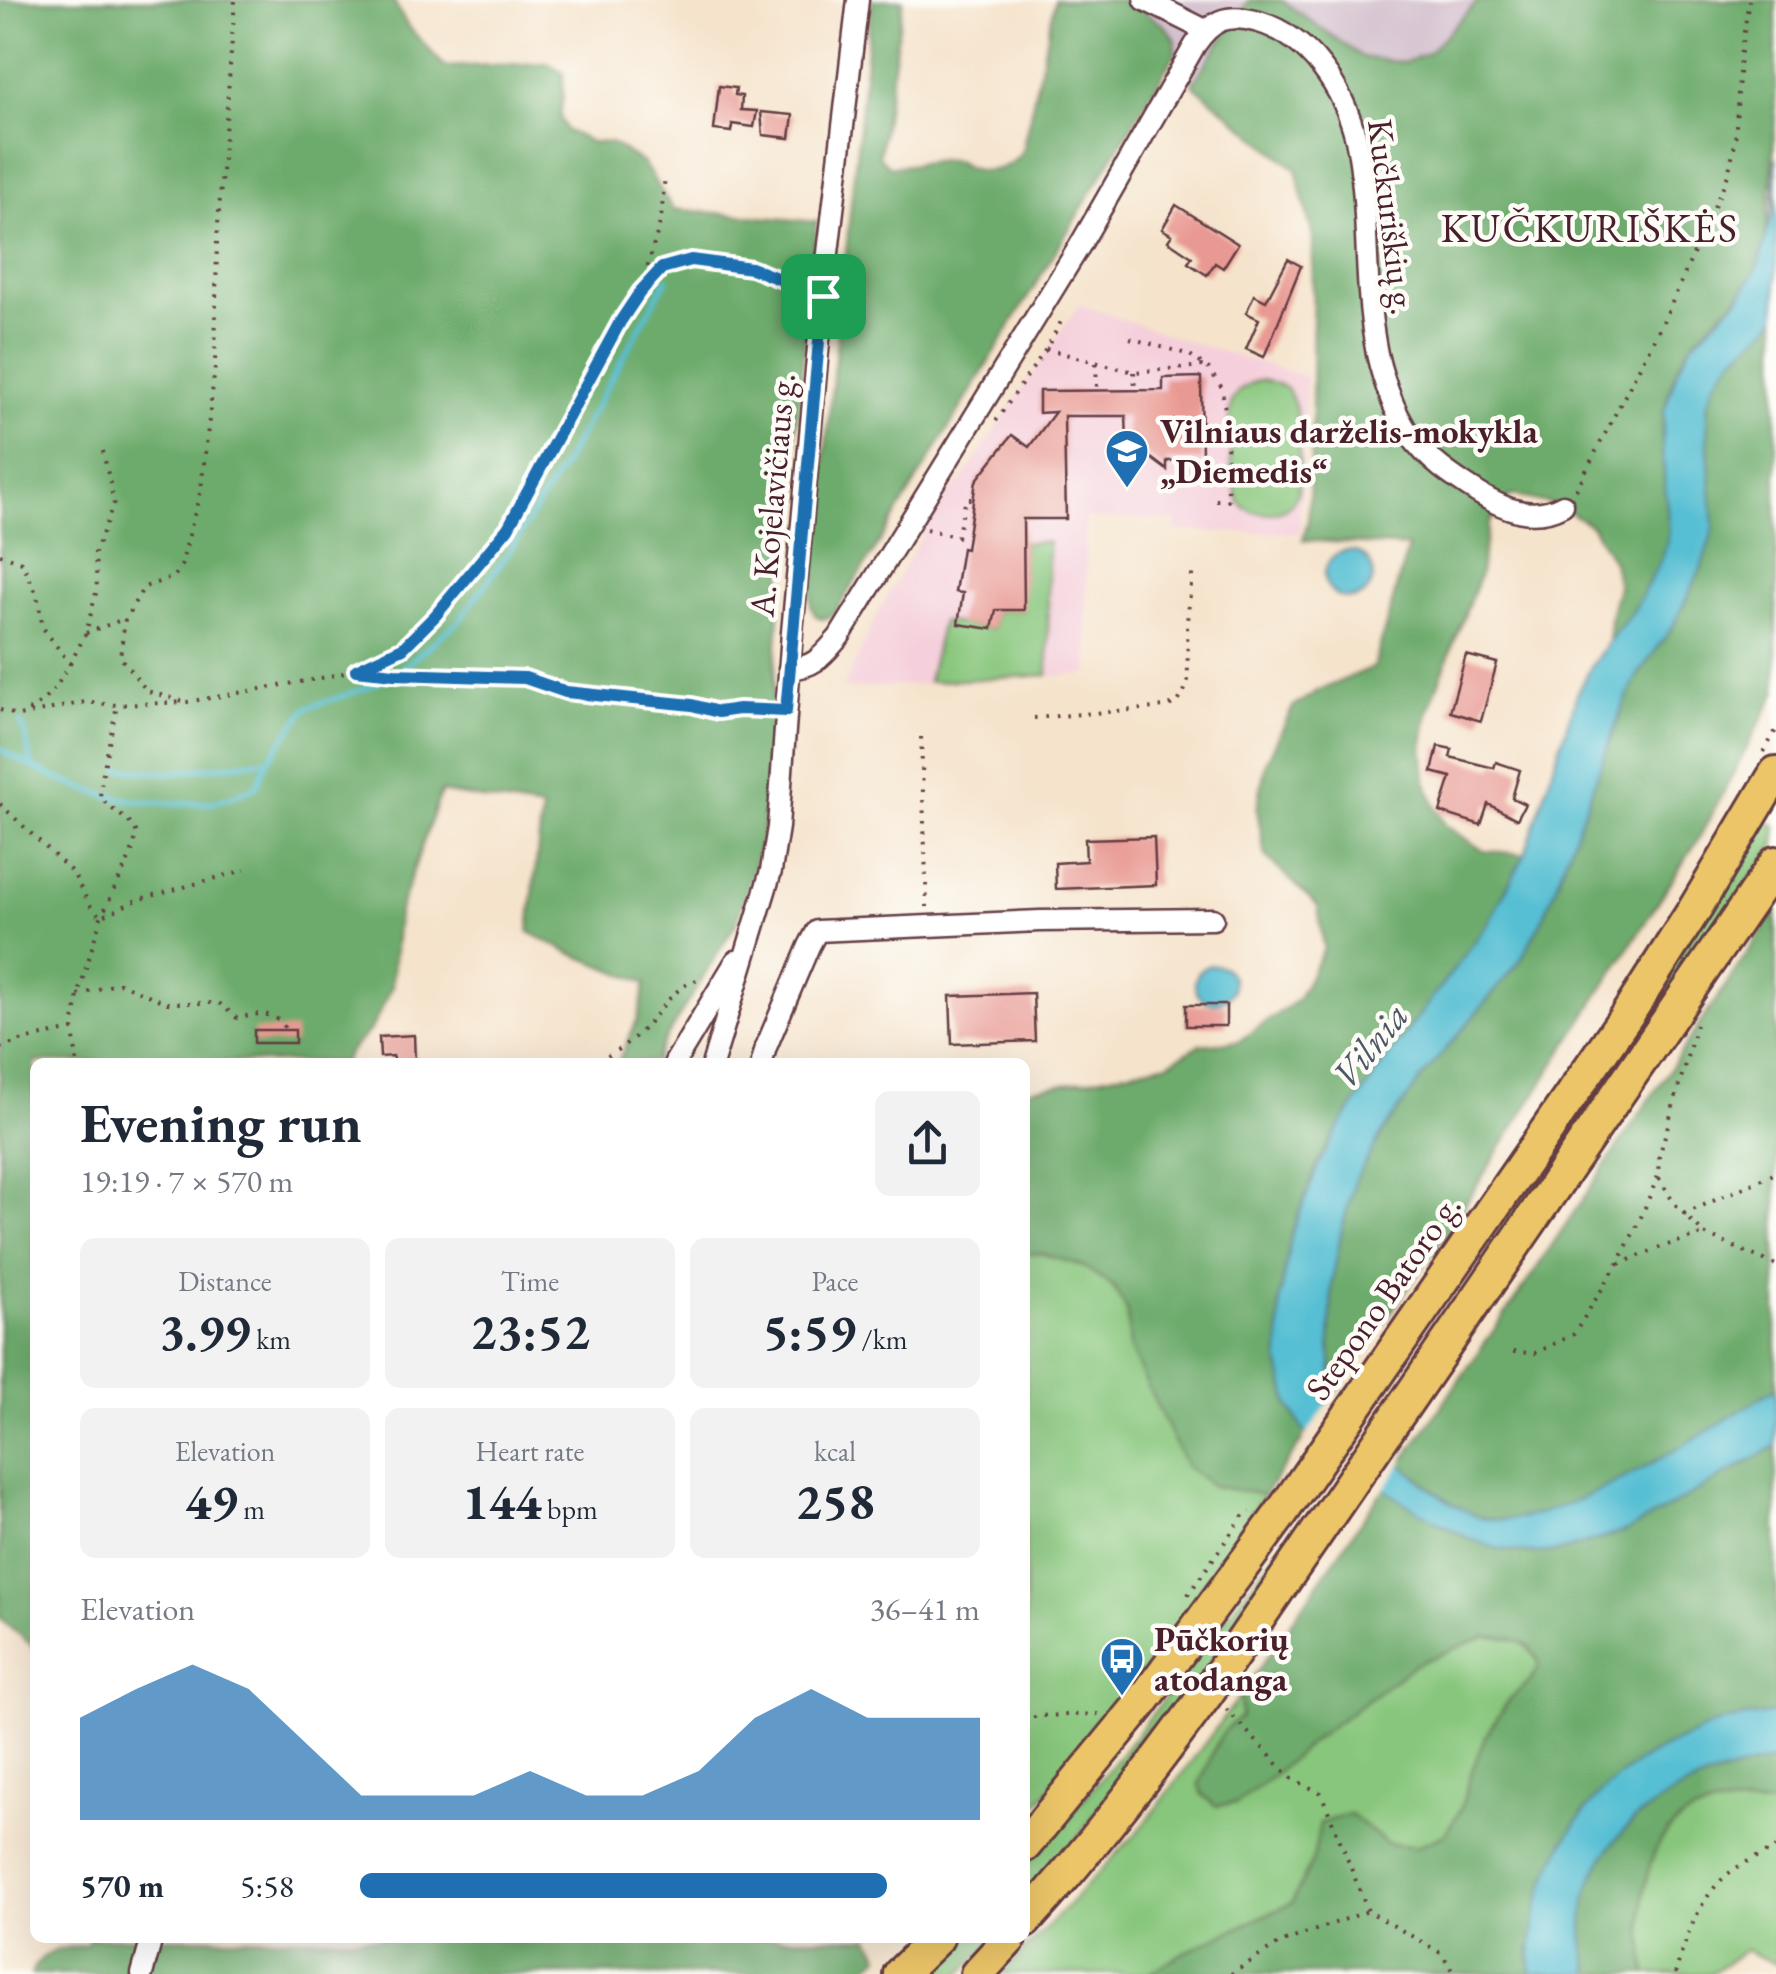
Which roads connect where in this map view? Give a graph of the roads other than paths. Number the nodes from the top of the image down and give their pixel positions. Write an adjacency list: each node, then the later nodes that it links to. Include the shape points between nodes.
1 (858, 0): 5 (street, A. Kojelavičiaus g.)
2 (1146, 0): 3 (street)
3 (1206, 30): 4 (street, Kučkuriškių g., via 1222,18 1247,19 1290,36 1325,70 1346,109 1356,138 1375,345 1407,432 1428,458 1494,503 1533,513); 5 (street, via 838,637 812,665)
4 (1563, 505)
5 (790, 668): 9 (street, A. Kojelavičiaus g., via 778,827)
6 (1776, 772): 13 (main road, Stepono Batoro g., via 1664,959 1280,1515 1140,1706)
7 (1776, 863): 14 (main road, via 1208,1694)
8 (1214, 919): 12 (street, via 818,931)
9 (752, 934): 10 (street, A. Kojelavičiaus g.); 11 (street, A. Kojelavičiaus g.)
10 (677, 1058)
11 (714, 1058)
12 (763, 1058)
13 (1030, 1839)
14 (1030, 1916)
15 (151, 1943): 18 (street)
16 (932, 1943): 19 (main road)
17 (1005, 1943): 20 (main road)
18 (142, 1974)
19 (900, 1974)
20 (976, 1974)

